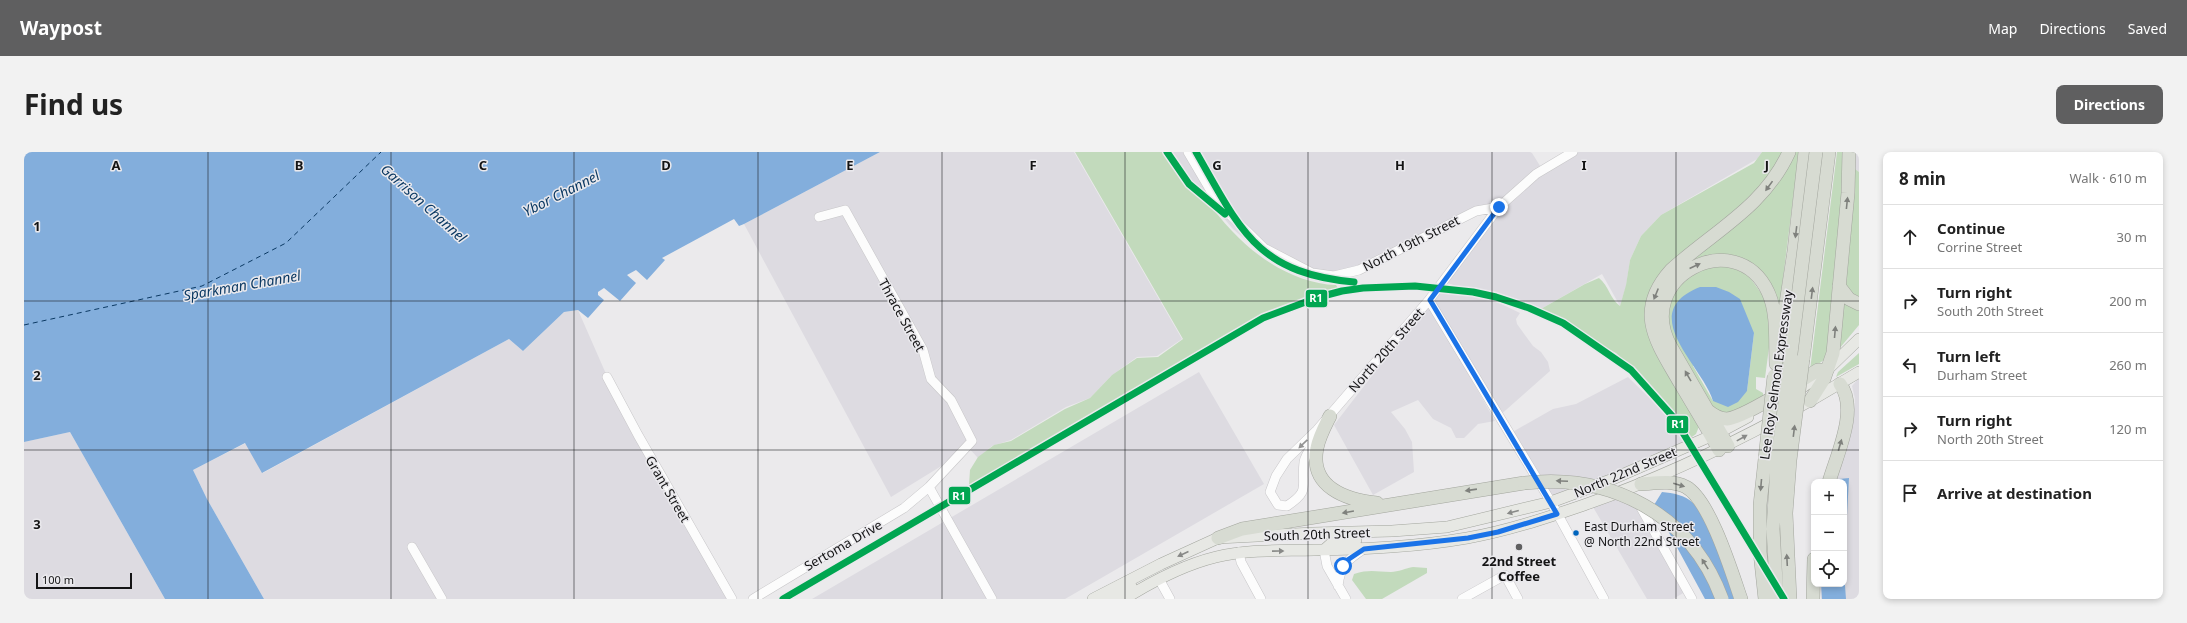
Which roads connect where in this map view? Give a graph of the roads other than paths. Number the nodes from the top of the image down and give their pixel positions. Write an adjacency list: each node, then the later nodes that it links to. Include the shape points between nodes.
1 (1188, 152): 8 (street, North 19th Street, via 1218,203 1264,248 1312,273 1334,276 1359,270 1476,211)
2 (1573, 152): 8 (street, via 1536,174)
3 (1789, 152): 22 (highway, one-way to 22, via 1761,196 1671,270 1661,283 1654,300 1652,320 1656,343)
4 (1805, 152): 14 (highway, Lee Roy Selmon Expressway, one-way to 14, via 1794,251)
5 (1816, 152): 55 (highway, bridge, via 1775,480 1773,537)
6 (1828, 152): 56 (highway, Lee Roy Selmon Expressway, one-way to 6, bridge, via 1786,513 1790,460)
7 (1849, 152): 10 (highway, one-way to 7, via 1848,193)
8 (1499, 207): 11 (street, North 20th Street)
9 (819, 217): 26 (street, Thrace Street, via 845,210 922,350 931,379 951,400 972,441)
10 (1839, 286): 12 (highway, via 1849,299); 15 (highway, one-way to 10, via 1833,353)
11 (1430, 300): 21 (street, North 20th Street); 27 (street)
12 (1859, 304)
13 (1859, 338): 15 (main road, North 22nd Street)
14 (1775, 370): 20 (highway, one-way to 14, via 1668,342 1663,326 1665,300 1675,281 1686,270 1701,263 1722,261 1740,266 1756,276 1766,287 1772,300); 54 (highway, Lee Roy Selmon Expressway, one-way to 54, bridge, via 1760,505 1760,552)
15 (1827, 370): 18 (main road); 19 (highway); 20 (highway, via 1818,370 1728,419 1718,418); 22 (main road, North 22nd Street, via 1798,390)
16 (1859, 372): 18 (main road, North 22nd Street)
17 (607, 377): 41 (street, Grant Street, via 641,442)
18 (1840, 384): 19 (main road, North 22nd Street); 24 (highway, one-way to 18, via 1849,413 1848,401)
19 (1810, 401): 23 (main road, North 22nd Street, one-way to 19)
20 (1707, 410): 22 (highway)
21 (1330, 416): 21 (street, North 20th Street, one-way to 21, via 1287,459 1276,476 1270,492 1278,505 1287,506 1304,491 1304,460); 28 (highway, via 1316,454 1322,478 1331,489 1342,496)
22 (1715, 433): 23 (highway); 27 (main road, North 22nd Street, via 1608,481)
23 (1723, 448): 25 (main road, North 22nd Street)
24 (1830, 479)
25 (1636, 486): 29 (main road, North 22nd Street); 51 (street); 53 (highway, one-way to 53, via 1676,484 1696,495 1715,530)
26 (929, 487): 42 (street, Sertoma Drive, via 891,518); 43 (street)
27 (1551, 502): 29 (street); 30 (main road, South 20th Street, one-way to 30, via 1478,521)
28 (1386, 504): 31 (highway, one-way to 31, via 1242,529); 52 (highway, one-way to 28, bridge, via 1696,552 1676,530 1648,508 1614,491 1562,480 1524,483)
29 (1557, 514): 33 (main road, South 20th Street, via 1498,532 1468,538); 50 (street)
30 (1441, 527): 31 (main road, South 20th Street); 34 (main road, via 1424,536 1338,541)
31 (1218, 538): 39 (main road, South 20th Street, one-way to 39)
32 (412, 547): 40 (street)
33 (1364, 549): 34 (main road, South 20th Street); 37 (street, via 1343,566)
34 (1324, 550): 35 (main road, South 20th Street, one-way to 34); 37 (street, via 1327,566)
35 (1239, 552): 36 (main road, South 20th Street, via 1195,563); 46 (street, via 1241,562)
36 (1159, 579): 38 (main road, South 20th Street); 45 (street)
37 (1338, 586): 47 (street)
38 (1143, 587): 39 (main road, via 1132,586 1114,596); 44 (main road, South 20th Street)
39 (1096, 597)
40 (442, 599)
41 (732, 599)
42 (753, 599)
43 (992, 599)
44 (1124, 599)
45 (1170, 599)
46 (1261, 599)
47 (1346, 599)
48 (1462, 599): 49 (street, via 1505,575)
49 (1518, 599)
50 (1604, 599)
51 (1692, 599)
52 (1722, 599)
53 (1741, 599)
54 (1765, 599)
55 (1777, 599)
56 (1790, 599)

